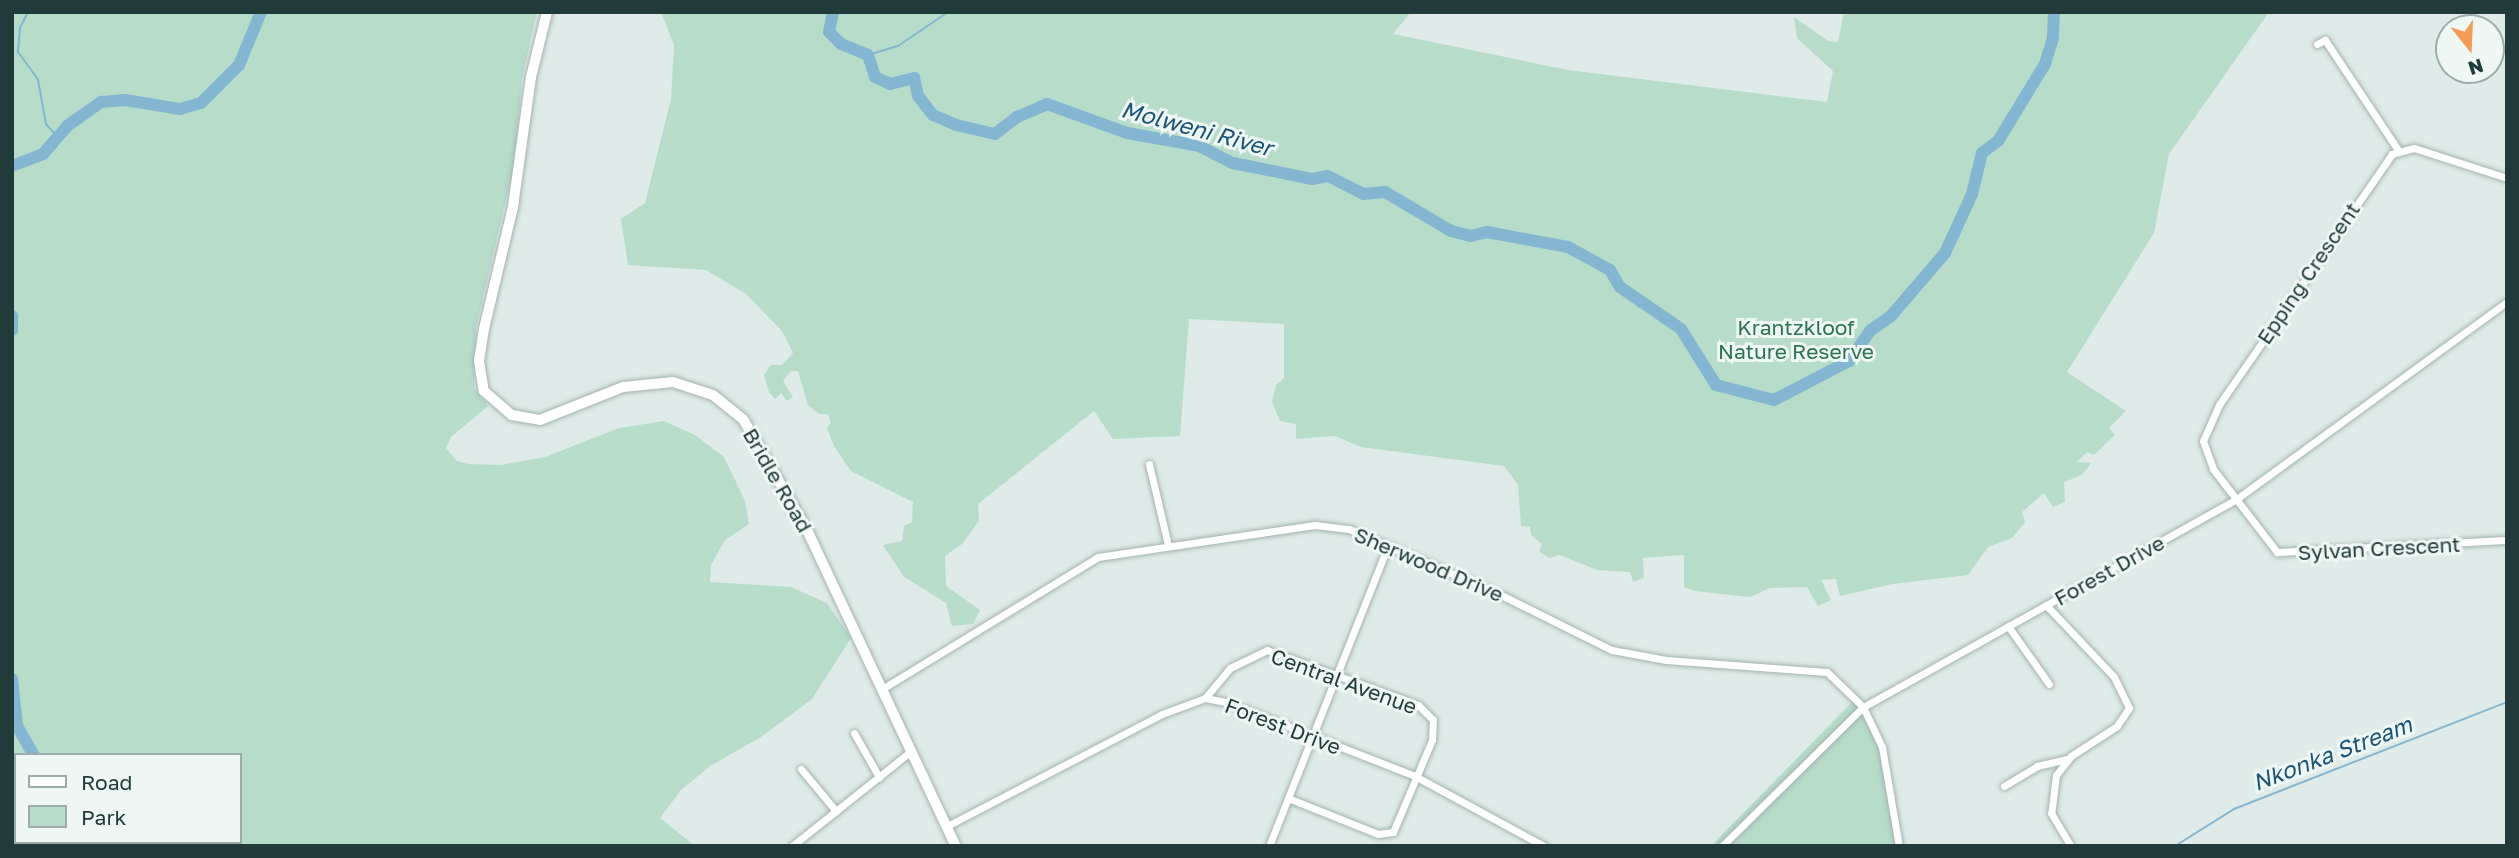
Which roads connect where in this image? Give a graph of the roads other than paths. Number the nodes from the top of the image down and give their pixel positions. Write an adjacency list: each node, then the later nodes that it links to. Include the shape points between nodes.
1 (547, 12): 15 (main road, Bridle Road, via 531,77 513,207 480,350 484,391 500,409 531,420 558,416 641,383 684,384 722,400 743,419 770,459)
2 (2317, 44): 3 (street, via 2324,39)
3 (2398, 150): 4 (street, via 2414,148); 7 (street, Epping Crescent, via 2375,174 2208,423 2203,441 2206,457)
4 (2507, 178)
5 (2507, 302): 7 (street, Forest Drive)
6 (1149, 464): 9 (street)
7 (2235, 500): 8 (street, Sylvan Crescent, via 2277,552); 11 (street, Forest Drive)
8 (2507, 540)
9 (1168, 545): 10 (street, Sherwood Drive, via 1315,525 1349,529); 15 (street, Sherwood Drive, via 1086,562)
10 (1388, 546): 13 (street); 17 (street, Sherwood Drive, via 1612,650 1666,660 1814,669 1838,681)
11 (2046, 605): 12 (street, Forest Drive); 21 (street, via 2114,677 2128,699 2126,717)
12 (2008, 626): 14 (street); 17 (street, Forest Drive)
13 (1336, 674): 16 (street, Central Avenue, via 1267,650 1230,668); 19 (street); 23 (street, Central Avenue, via 1427,712 1433,720 1432,740)
14 (2049, 684)
15 (882, 688): 20 (main road, Bridle Road)
16 (1205, 698): 19 (street, Forest Drive); 28 (street, Forest Drive, via 1162,714)
17 (1863, 708): 33 (street, Forest Drive); 34 (street, via 1887,766)
18 (855, 733): 24 (street)
19 (1312, 735): 23 (street, Forest Drive); 26 (street)
20 (912, 751): 24 (street); 28 (main road, Bridle Road)
21 (2068, 759): 25 (street, via 2037,766); 35 (street, via 2056,775 2050,799 2056,827)
22 (801, 769): 27 (street)
23 (1415, 776): 26 (street, Central Avenue, via 1399,823 1387,834); 32 (street, Forest Drive)
24 (879, 777): 27 (street)
25 (2004, 786)
26 (1288, 798): 31 (street)
27 (836, 811): 30 (street)
28 (947, 825): 29 (main road, Bridle Road)
29 (955, 845)
30 (792, 846)
31 (1269, 846)
32 (1544, 846)
33 (1722, 846)
34 (1899, 846)
35 (2071, 846)

